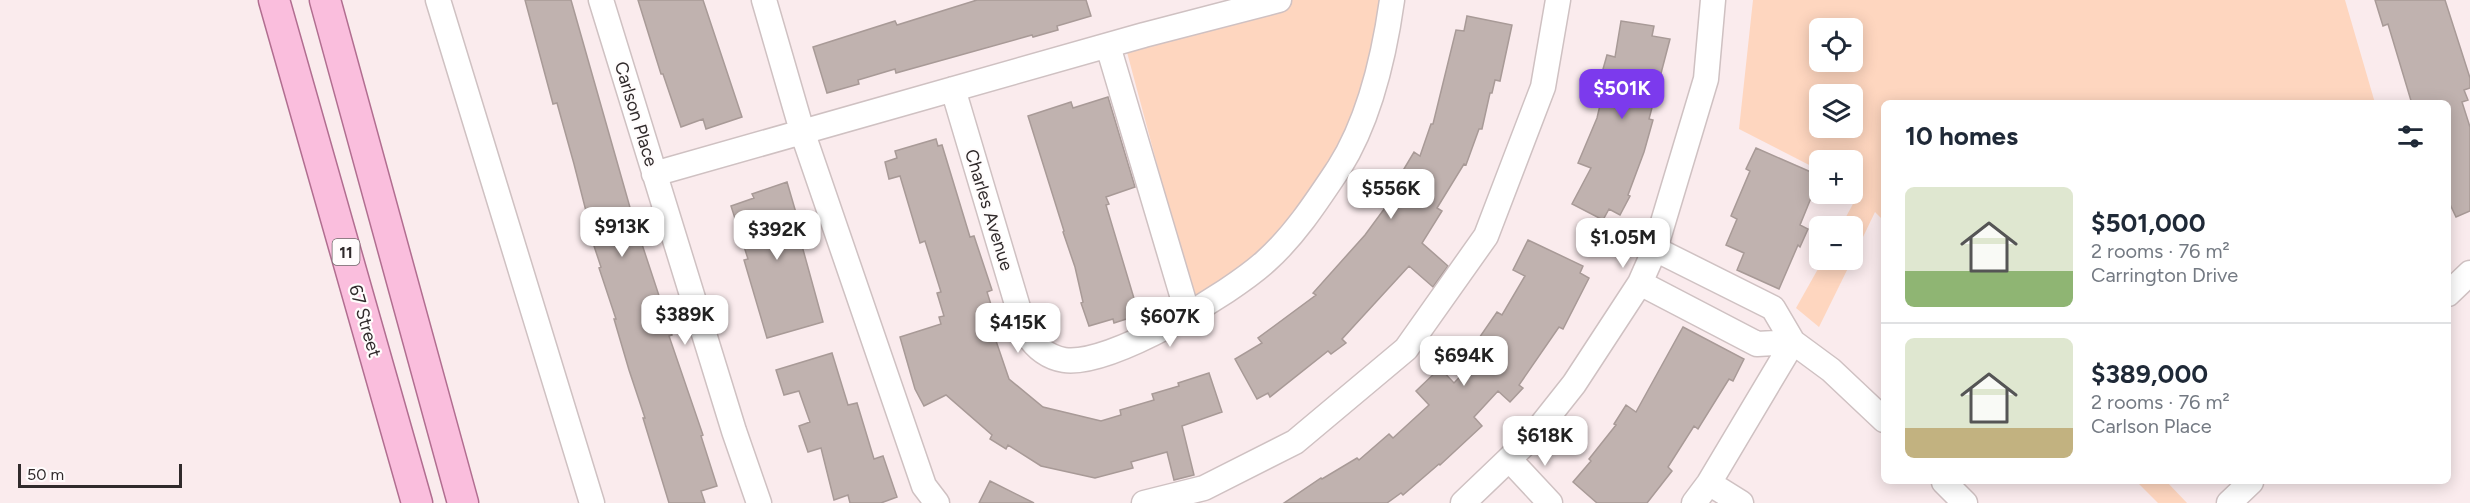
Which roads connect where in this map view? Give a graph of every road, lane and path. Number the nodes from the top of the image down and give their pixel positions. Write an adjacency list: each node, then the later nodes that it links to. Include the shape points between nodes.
1 (274, 0): 26 (main road, 67 Street / 11)
2 (325, 0): 27 (main road)
3 (438, 0): 28 (street)
4 (601, 0): 13 (street, Carlson Place)
5 (764, 0): 12 (street)
6 (1279, 0): 10 (street)
7 (1392, 0): 18 (street, Charles Avenue, via 1385,48 1365,115 1340,166 1300,226 1265,262)
8 (1558, 0): 31 (street, via 1543,87 1486,236 1406,350 1295,442 1204,488)
9 (1713, 0): 14 (street, via 1706,79)
10 (1108, 46): 11 (street); 18 (street)
11 (953, 89): 12 (street); 18 (street, Charles Avenue, via 1031,341 1051,356 1080,359 1124,346)
12 (802, 131): 13 (street); 30 (street, via 924,486)
13 (654, 174): 29 (street, Carlson Place)
14 (1655, 249): 16 (street); 19 (street, via 1773,309)
15 (2470, 273): 17 (street)
16 (1640, 283): 19 (street, via 1756,344); 21 (street, via 1574,384)
17 (2451, 291)
18 (1188, 315)
19 (1793, 342): 20 (street, via 1831,370); 22 (street)
20 (1881, 417)
21 (1510, 460): 25 (street); 32 (street)
22 (1709, 483): 33 (street); 34 (street)
23 (1946, 484): 35 (street)
24 (2249, 484): 36 (street)
25 (1478, 498)
26 (417, 503)
27 (463, 503)
28 (592, 503)
29 (759, 503)
30 (937, 503)
31 (1144, 503)
32 (1550, 503)
33 (1694, 503)
34 (1742, 503)
35 (1965, 503)
36 (2229, 503)

